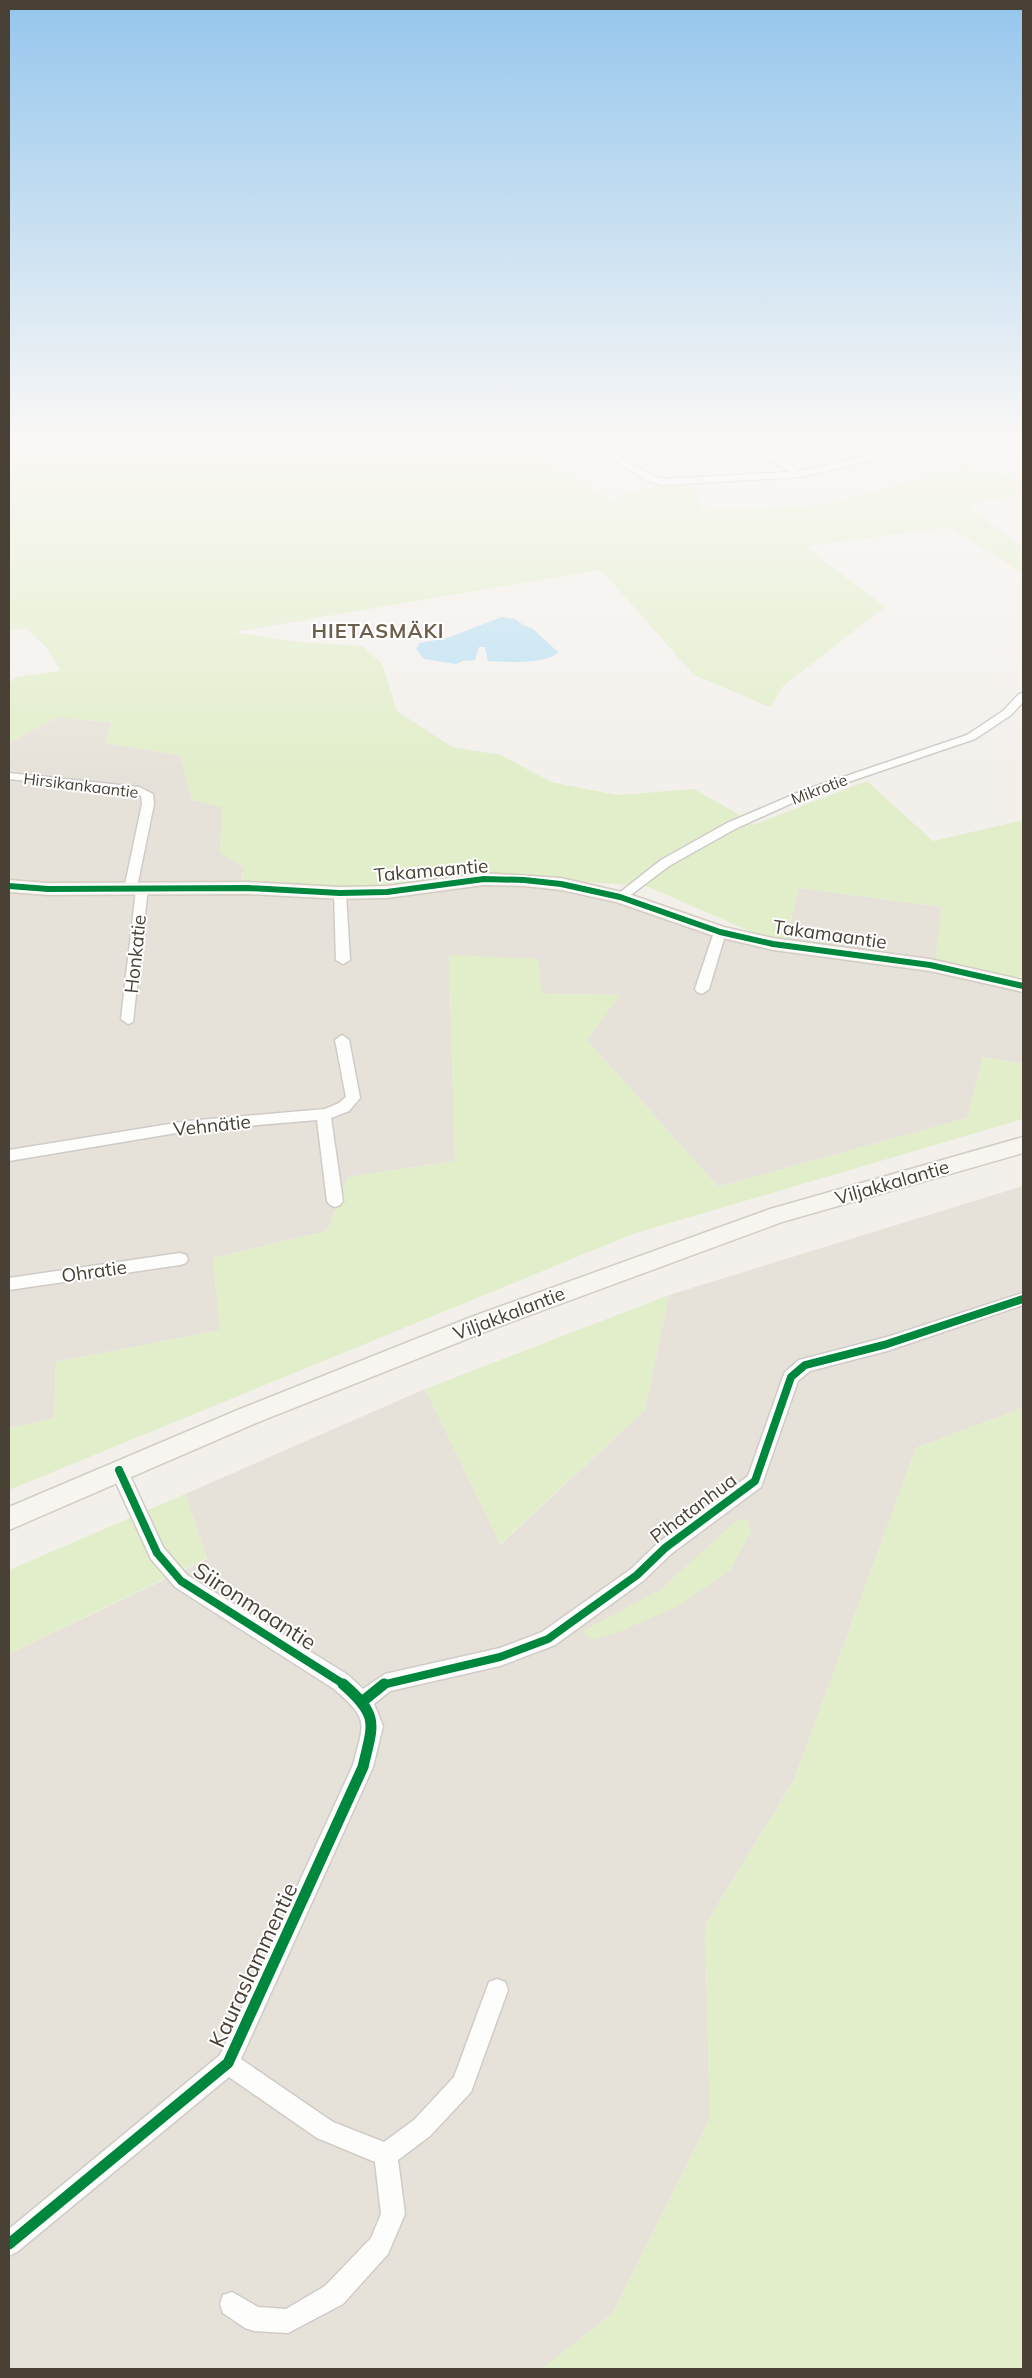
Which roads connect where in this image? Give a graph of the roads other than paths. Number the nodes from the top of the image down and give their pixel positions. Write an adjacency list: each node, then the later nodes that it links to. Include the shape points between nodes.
1 (1023, 696): 6 (street, Mikrotie, via 1007,713 971,737 806,793 731,826 665,863)
2 (9, 776): 4 (street, Hirsikankaantie, via 139,790 146,794 148,804)
3 (9, 886): 4 (street, Takamaantie)
4 (136, 888): 5 (street, Takamaantie, via 248,888); 11 (street, Honkatie)
5 (340, 893): 6 (street, Takamaantie, via 387,892 484,879 561,884); 8 (street)
6 (620, 897): 7 (street, Takamaantie)
7 (720, 932): 9 (street, Takamaantie, via 773,944 930,965); 10 (street)
8 (343, 960)
9 (1023, 986)
10 (702, 989)
11 (128, 1019)
12 (342, 1040): 13 (street, Vehnätie, via 353,1098 344,1107)
13 (323, 1114): 15 (street, Vehnätie, via 188,1126); 16 (street)
14 (1023, 1145): 20 (street, Viljakkalantie, via 778,1215 479,1324)
15 (9, 1156)
16 (335, 1201)
17 (180, 1259): 18 (street, Ohratie)
18 (9, 1284)
19 (1023, 1299): 22 (street, Pihatanhua, via 887,1344 805,1366 791,1377 755,1481 665,1548 637,1575 548,1639 500,1658 385,1684)
20 (119, 1470): 21 (street, Viljakkalantie); 22 (street, Siironmaantie, via 157,1553 180,1581 341,1682)
21 (9, 1519)
22 (363, 1702): 24 (street, Kauraslammentie, via 373,1726 363,1767)
23 (497, 1990): 25 (street, via 463,2084 422,2128)
24 (228, 2063): 25 (street, via 325,2130); 26 (street, Kauraslammentie)
25 (386, 2155): 27 (street, via 392,2214 380,2246 334,2295 288,2320 254,2320)
26 (9, 2244)
27 (232, 2304)

